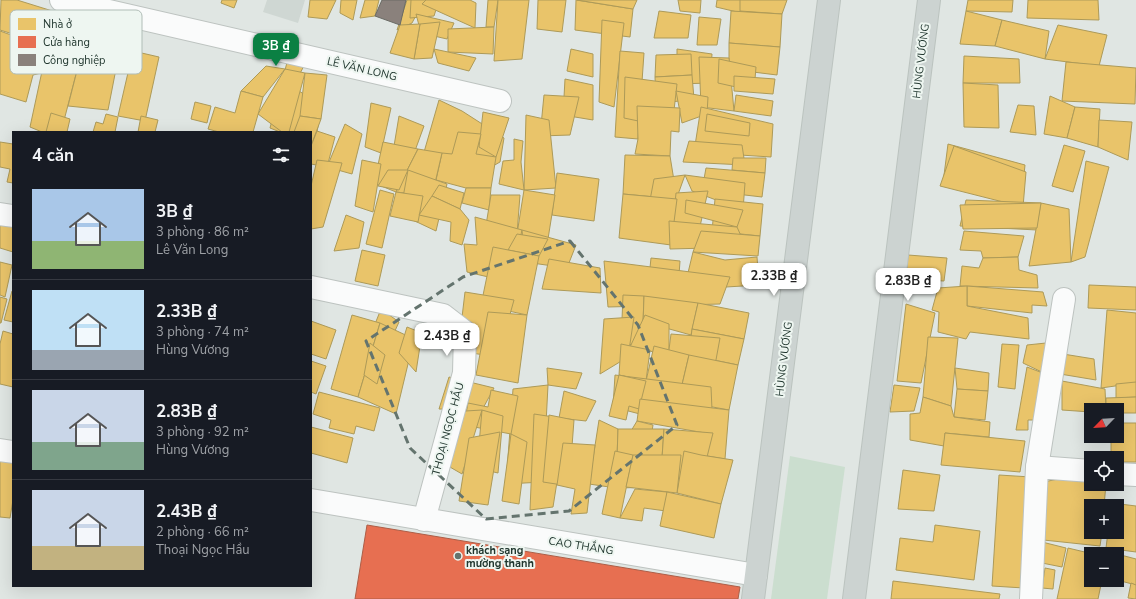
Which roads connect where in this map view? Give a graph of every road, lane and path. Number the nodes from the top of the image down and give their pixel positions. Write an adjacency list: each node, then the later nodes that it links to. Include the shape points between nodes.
1 (61, 0): 4 (street, LÊ VĂN LONG)
2 (829, 0): 19 (main road, HÙNG VƯƠNG)
3 (929, 0): 21 (main road, HÙNG VƯƠNG)
4 (104, 10)
5 (142, 19): 6 (street, LÊ VĂN LONG)
6 (500, 101)
7 (0, 214): 8 (street)
8 (12, 216)
9 (312, 287): 18 (street, THOẠI NGỌC HẦU, via 443,315 464,332 464,373)
10 (1064, 299): 13 (street)
11 (0, 450): 12 (street)
12 (12, 452)
13 (1037, 466): 14 (street); 22 (street)
14 (1084, 470)
15 (1124, 474): 16 (street)
16 (1136, 475)
17 (312, 500): 18 (street, CAO THẮNG)
18 (424, 520): 19 (street, CAO THẮNG)
19 (756, 575): 20 (main road, HÙNG VƯƠNG)
20 (753, 599)
21 (854, 599)
22 (1031, 599)

